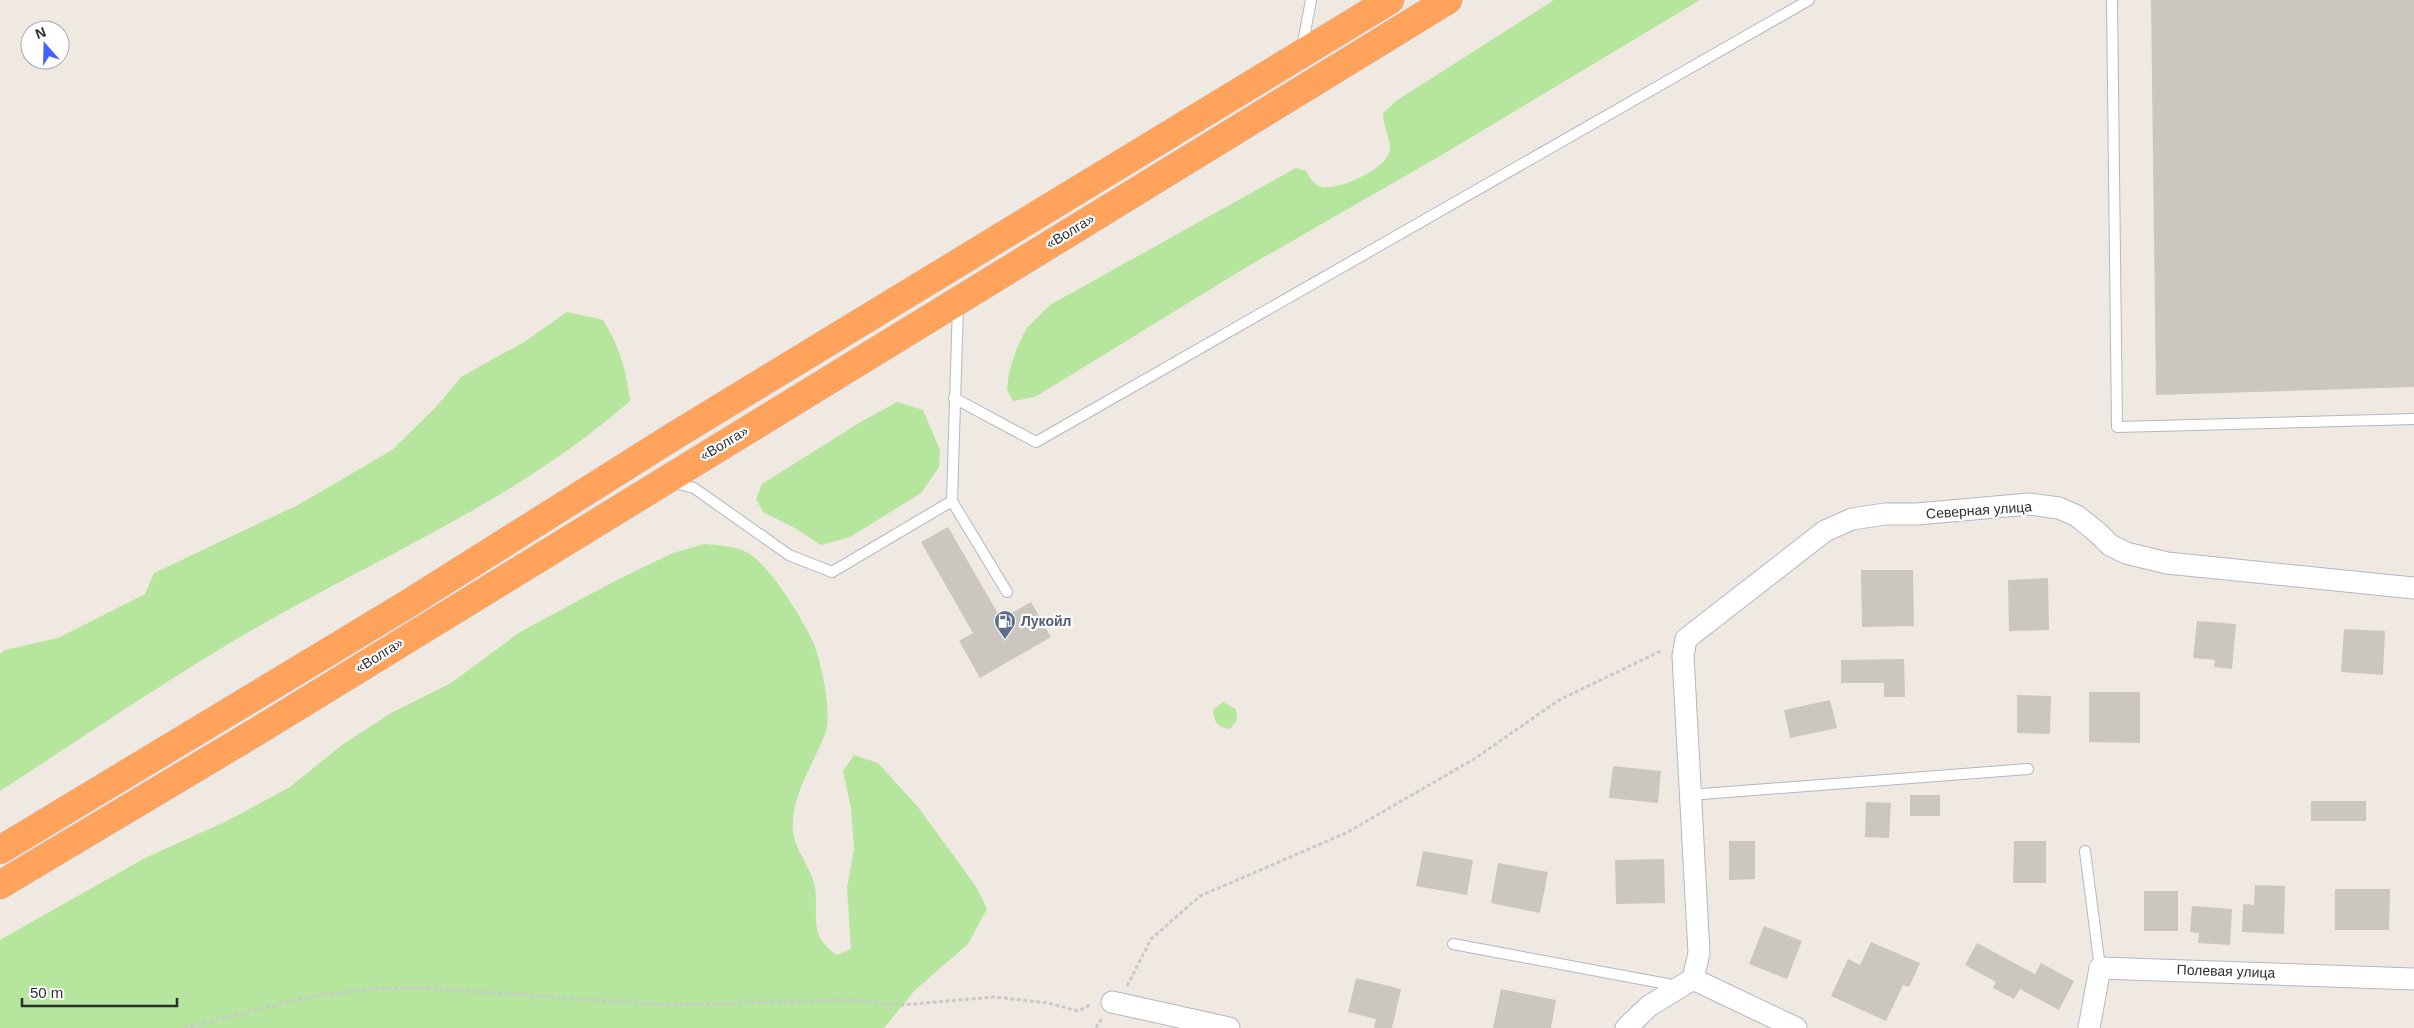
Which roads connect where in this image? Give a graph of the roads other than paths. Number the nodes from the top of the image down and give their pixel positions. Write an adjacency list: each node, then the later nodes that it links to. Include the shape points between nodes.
1 (1311, 0): 6 (lane)
2 (1390, 0): 6 (highway, «Волга»)
3 (1448, 0): 7 (highway, «Волга»)
4 (1810, 0): 8 (lane, via 1036,442)
5 (2112, 0): 9 (lane, via 2116,427)
6 (1300, 54): 16 (highway, «Волга», via 674,436 406,605)
7 (959, 299): 8 (lane); 10 (highway, «Волга»)
8 (954, 398): 11 (lane)
9 (2414, 419)
10 (663, 480): 11 (lane, via 694,488 789,555 832,572); 18 (highway, «Волга», via 256,732)
11 (952, 501): 13 (lane)
12 (2414, 588): 15 (street, Северная улица, via 2167,563 2126,553 2110,545 2077,516 2058,508 2030,504 1852,519 1825,531 1686,639 1683,656)
13 (1007, 592)
14 (2028, 769): 15 (lane)
15 (1689, 795): 22 (street, via 1699,952)
16 (0, 850)
17 (2085, 851): 20 (lane)
18 (0, 885)
19 (1453, 944): 22 (lane)
20 (2100, 968): 21 (street, Полевая улица); 27 (street)
21 (2414, 979)
22 (1687, 983): 25 (street, via 1648,1006); 26 (street)
23 (1112, 1002): 24 (street)
24 (1229, 1028)
25 (1626, 1028)
26 (1796, 1028)
27 (2089, 1028)

